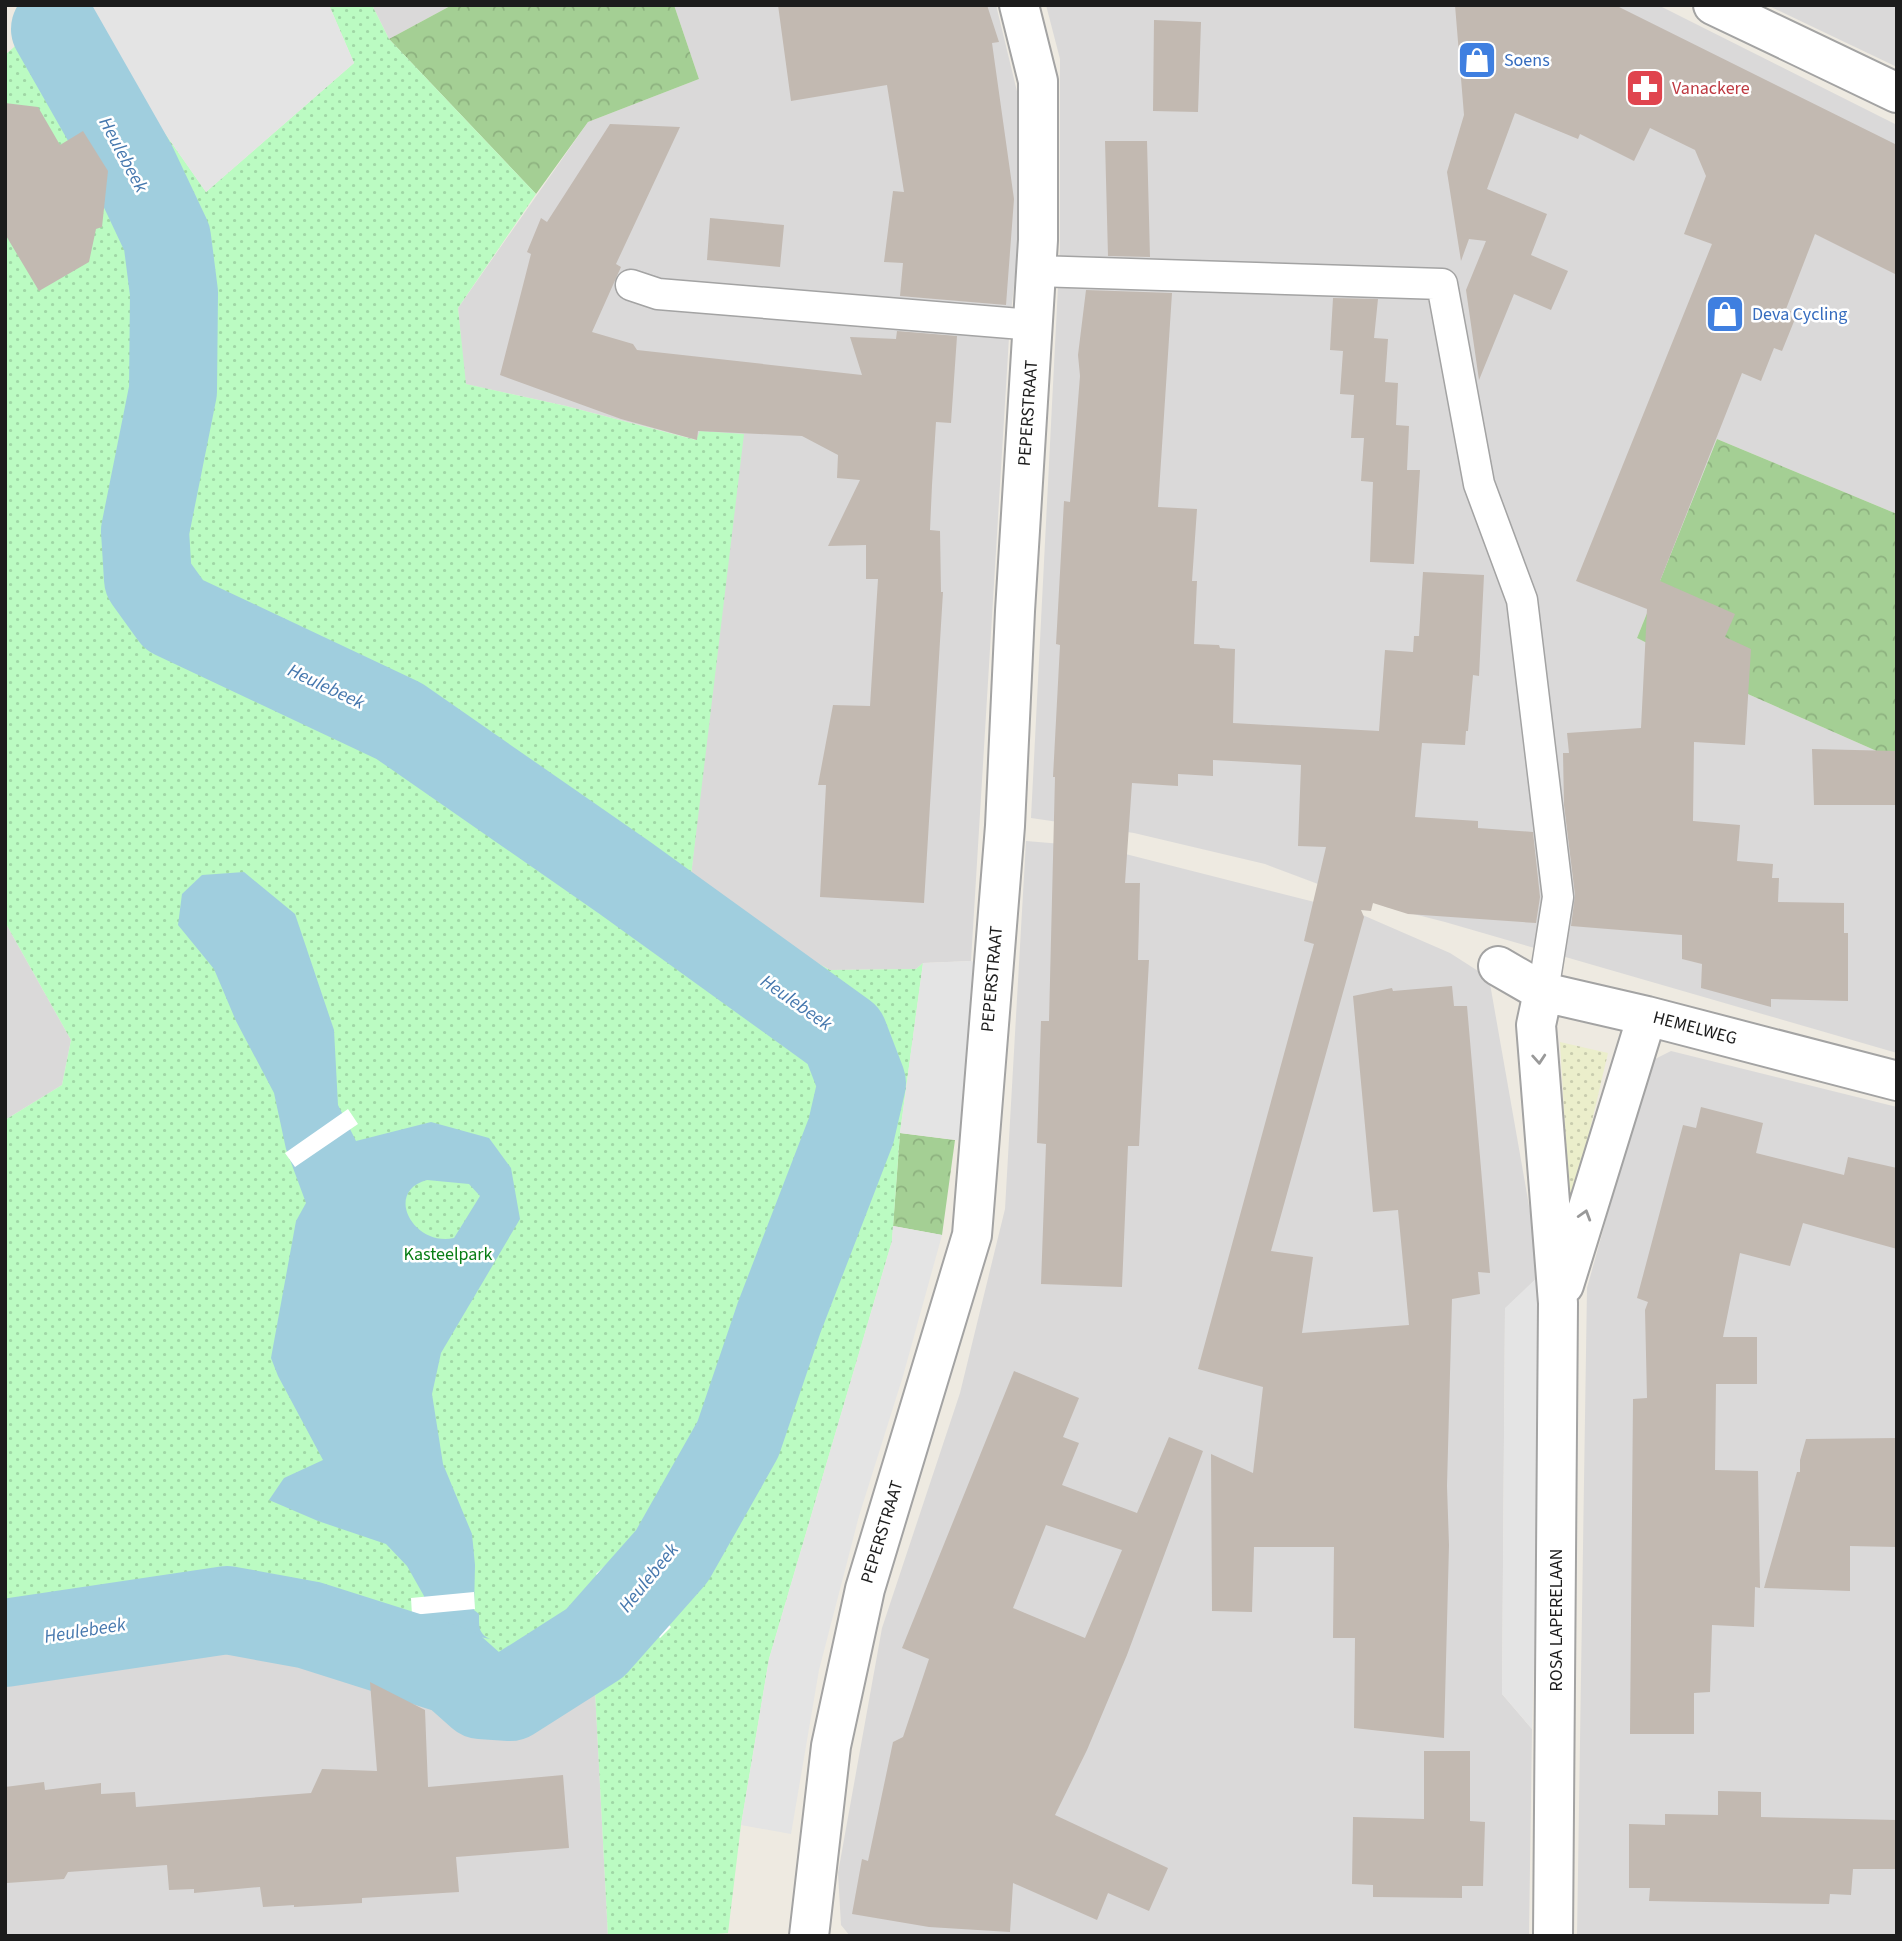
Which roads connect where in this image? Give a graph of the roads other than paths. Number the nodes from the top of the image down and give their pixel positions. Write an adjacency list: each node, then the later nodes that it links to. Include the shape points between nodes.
1 (1019, 5): 4 (street, PEPERSTRAAT, via 1038,81)
2 (1713, 5): 3 (street)
3 (1897, 93)
4 (1036, 271): 6 (street, PEPERSTRAAT); 8 (lane, via 1442,284 1479,484 1522,600 1558,898)
5 (631, 285): 6 (lane, via 658,294)
6 (1033, 325): 12 (street, PEPERSTRAAT, via 1005,826 972,1235 865,1589 831,1746)
7 (1498, 965): 8 (street, HEMELWEG)
8 (1543, 992): 9 (street, HEMELWEG); 11 (street, ROSA LAPERELAAN, one-way to 11, via 1536,1025)
9 (1647, 1016): 10 (street, HEMELWEG); 11 (street, ROSA LAPERELAAN, one-way to 9)
10 (1897, 1081)
11 (1558, 1303): 13 (street, ROSA LAPERELAAN)
12 (809, 1936)
13 (1553, 1936)

